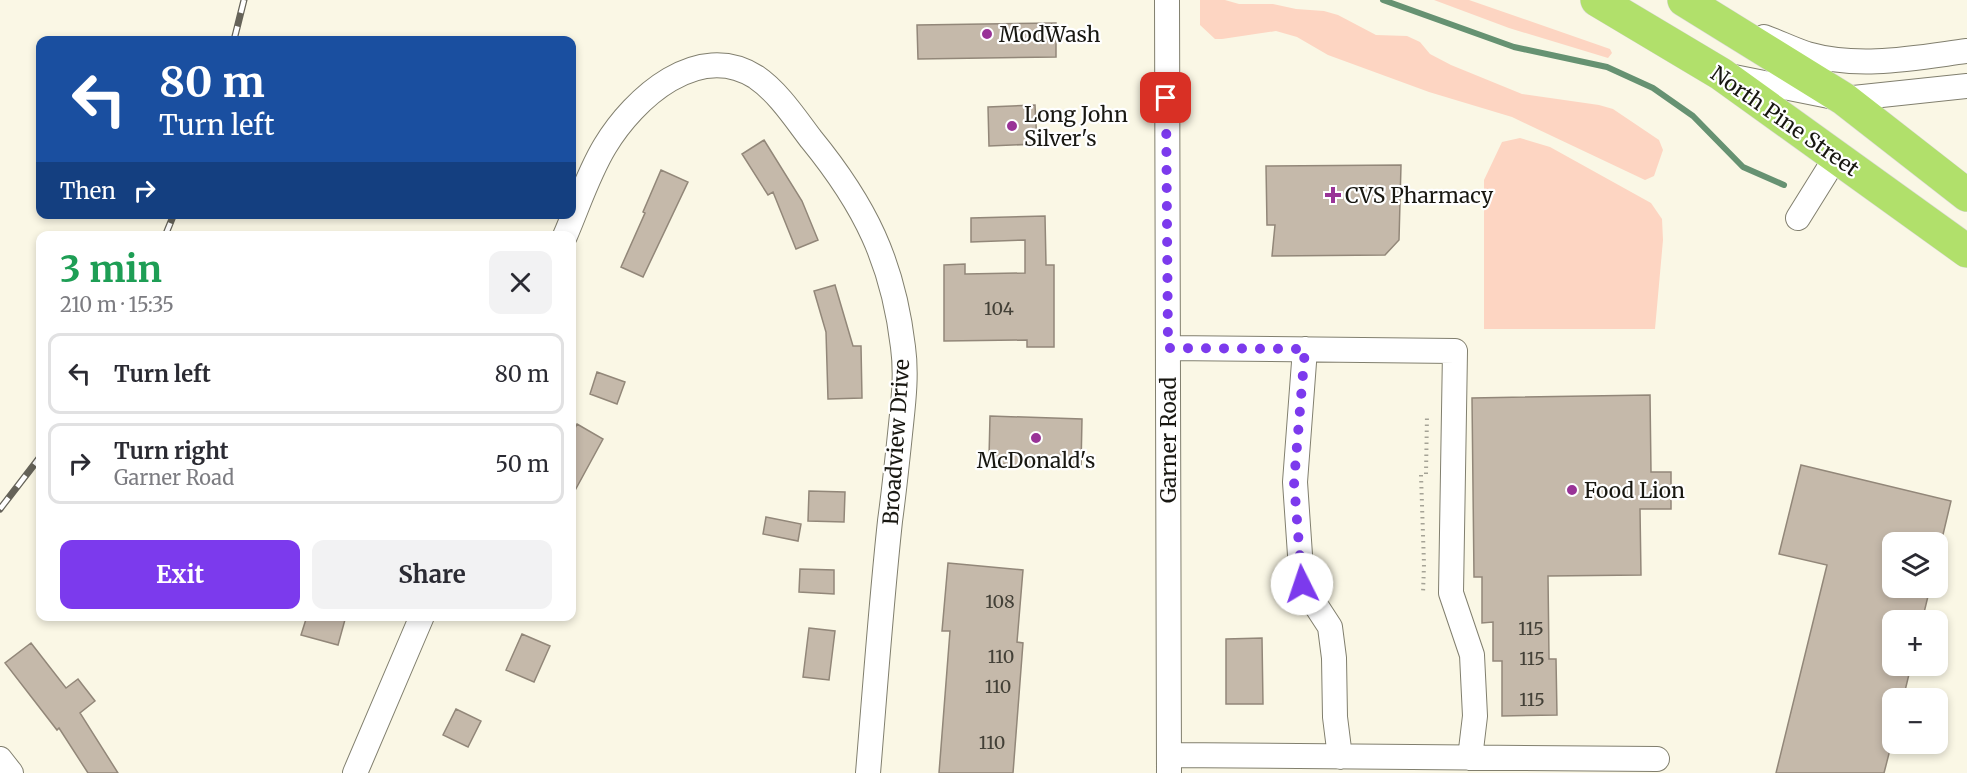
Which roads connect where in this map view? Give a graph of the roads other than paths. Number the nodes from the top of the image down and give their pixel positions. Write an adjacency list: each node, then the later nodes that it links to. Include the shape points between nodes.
1 (1167, 0): 13 (street, Garner Road)
2 (1597, 0): 5 (highway, North Pine Street)
3 (1705, 8): 4 (street, via 1806,54 1834,59 1888,61); 7 (highway)
4 (1967, 51)
5 (1721, 74): 7 (street); 8 (highway, North Pine Street)
6 (1967, 86): 7 (street)
7 (1844, 99): 9 (highway)
8 (1836, 157): 11 (street); 12 (highway, North Pine Street)
9 (1967, 195)
10 (576, 210): 23 (street, Broadview Drive, via 605,146 636,106 679,74 721,65 736,67 757,78 775,94 832,165 874,234 889,272 898,311 904,351 904,392)
11 (1798, 218)
12 (1967, 251)
13 (1168, 348): 14 (street); 20 (street, Garner Road)
14 (1305, 349): 16 (street, via 1294,482 1302,584 1330,627); 17 (street, via 1455,351 1451,593 1472,655 1475,716)
15 (420, 621): 22 (street)
16 (1340, 757): 17 (street); 20 (street)
17 (1470, 758): 19 (street)
18 (0, 759): 21 (street)
19 (1657, 759)
20 (1169, 764)
21 (11, 773)
22 (355, 773)
23 (868, 773)

